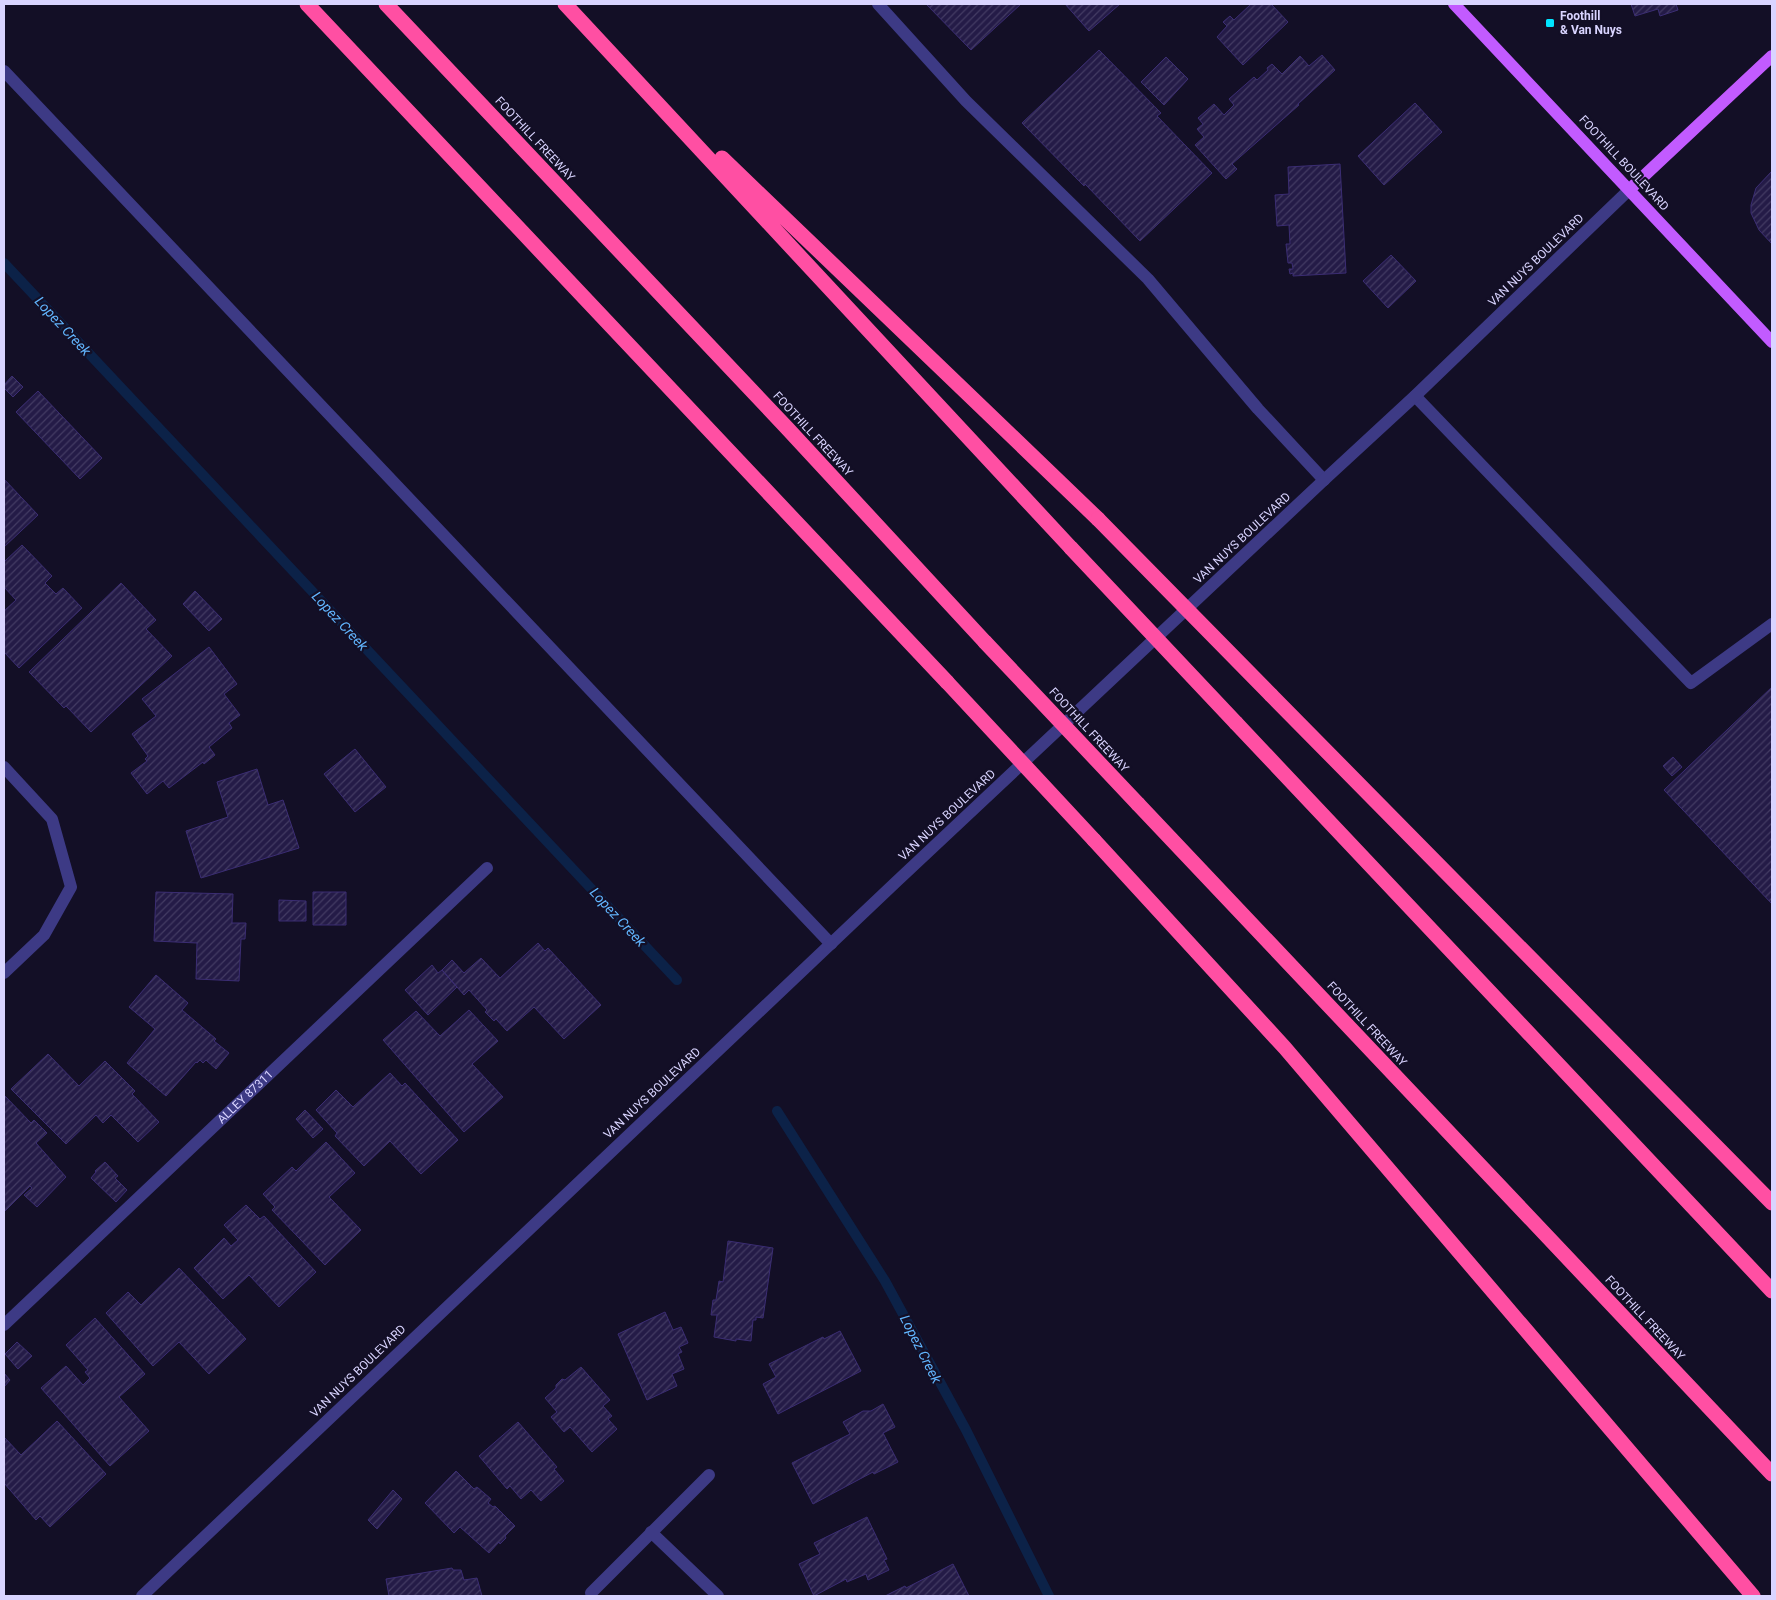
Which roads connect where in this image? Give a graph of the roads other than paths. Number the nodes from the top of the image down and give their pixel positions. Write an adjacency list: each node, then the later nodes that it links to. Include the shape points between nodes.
1 (307, 4): 27 (highway, bridge, via 947,682 1285,1048)
2 (386, 4): 22 (highway, FOOTHILL FREEWAY, bridge)
3 (566, 4): 6 (highway)
4 (878, 4): 12 (street, via 966,101 1148,278 1258,409)
5 (1454, 4): 9 (main road, FOOTHILL BOULEVARD)
6 (605, 46): 18 (highway, bridge, via 1098,519); 19 (highway, bridge, via 1071,548)
7 (1772, 56): 9 (main road, VAN NUYS BOULEVARD)
8 (4, 71): 16 (street)
9 (1630, 189): 10 (main road, FOOTHILL BOULEVARD); 11 (street, VAN NUYS BOULEVARD)
10 (1772, 342)
11 (1415, 396): 12 (street, VAN NUYS BOULEVARD); 13 (street, via 1691,683)
12 (1324, 480): 16 (street, VAN NUYS BOULEVARD)
13 (1772, 624)
14 (4, 767): 17 (street, via 52,820 71,887 44,935)
15 (487, 868): 20 (street, ALLEY 87311)
16 (831, 944): 25 (street, VAN NUYS BOULEVARD)
17 (4, 973)
18 (1772, 1203)
19 (1772, 1291)
20 (4, 1326)
21 (709, 1474): 23 (street)
22 (1772, 1474)
23 (651, 1532): 24 (street); 26 (street)
24 (591, 1593)
25 (142, 1596)
26 (718, 1596)
27 (1753, 1596)

